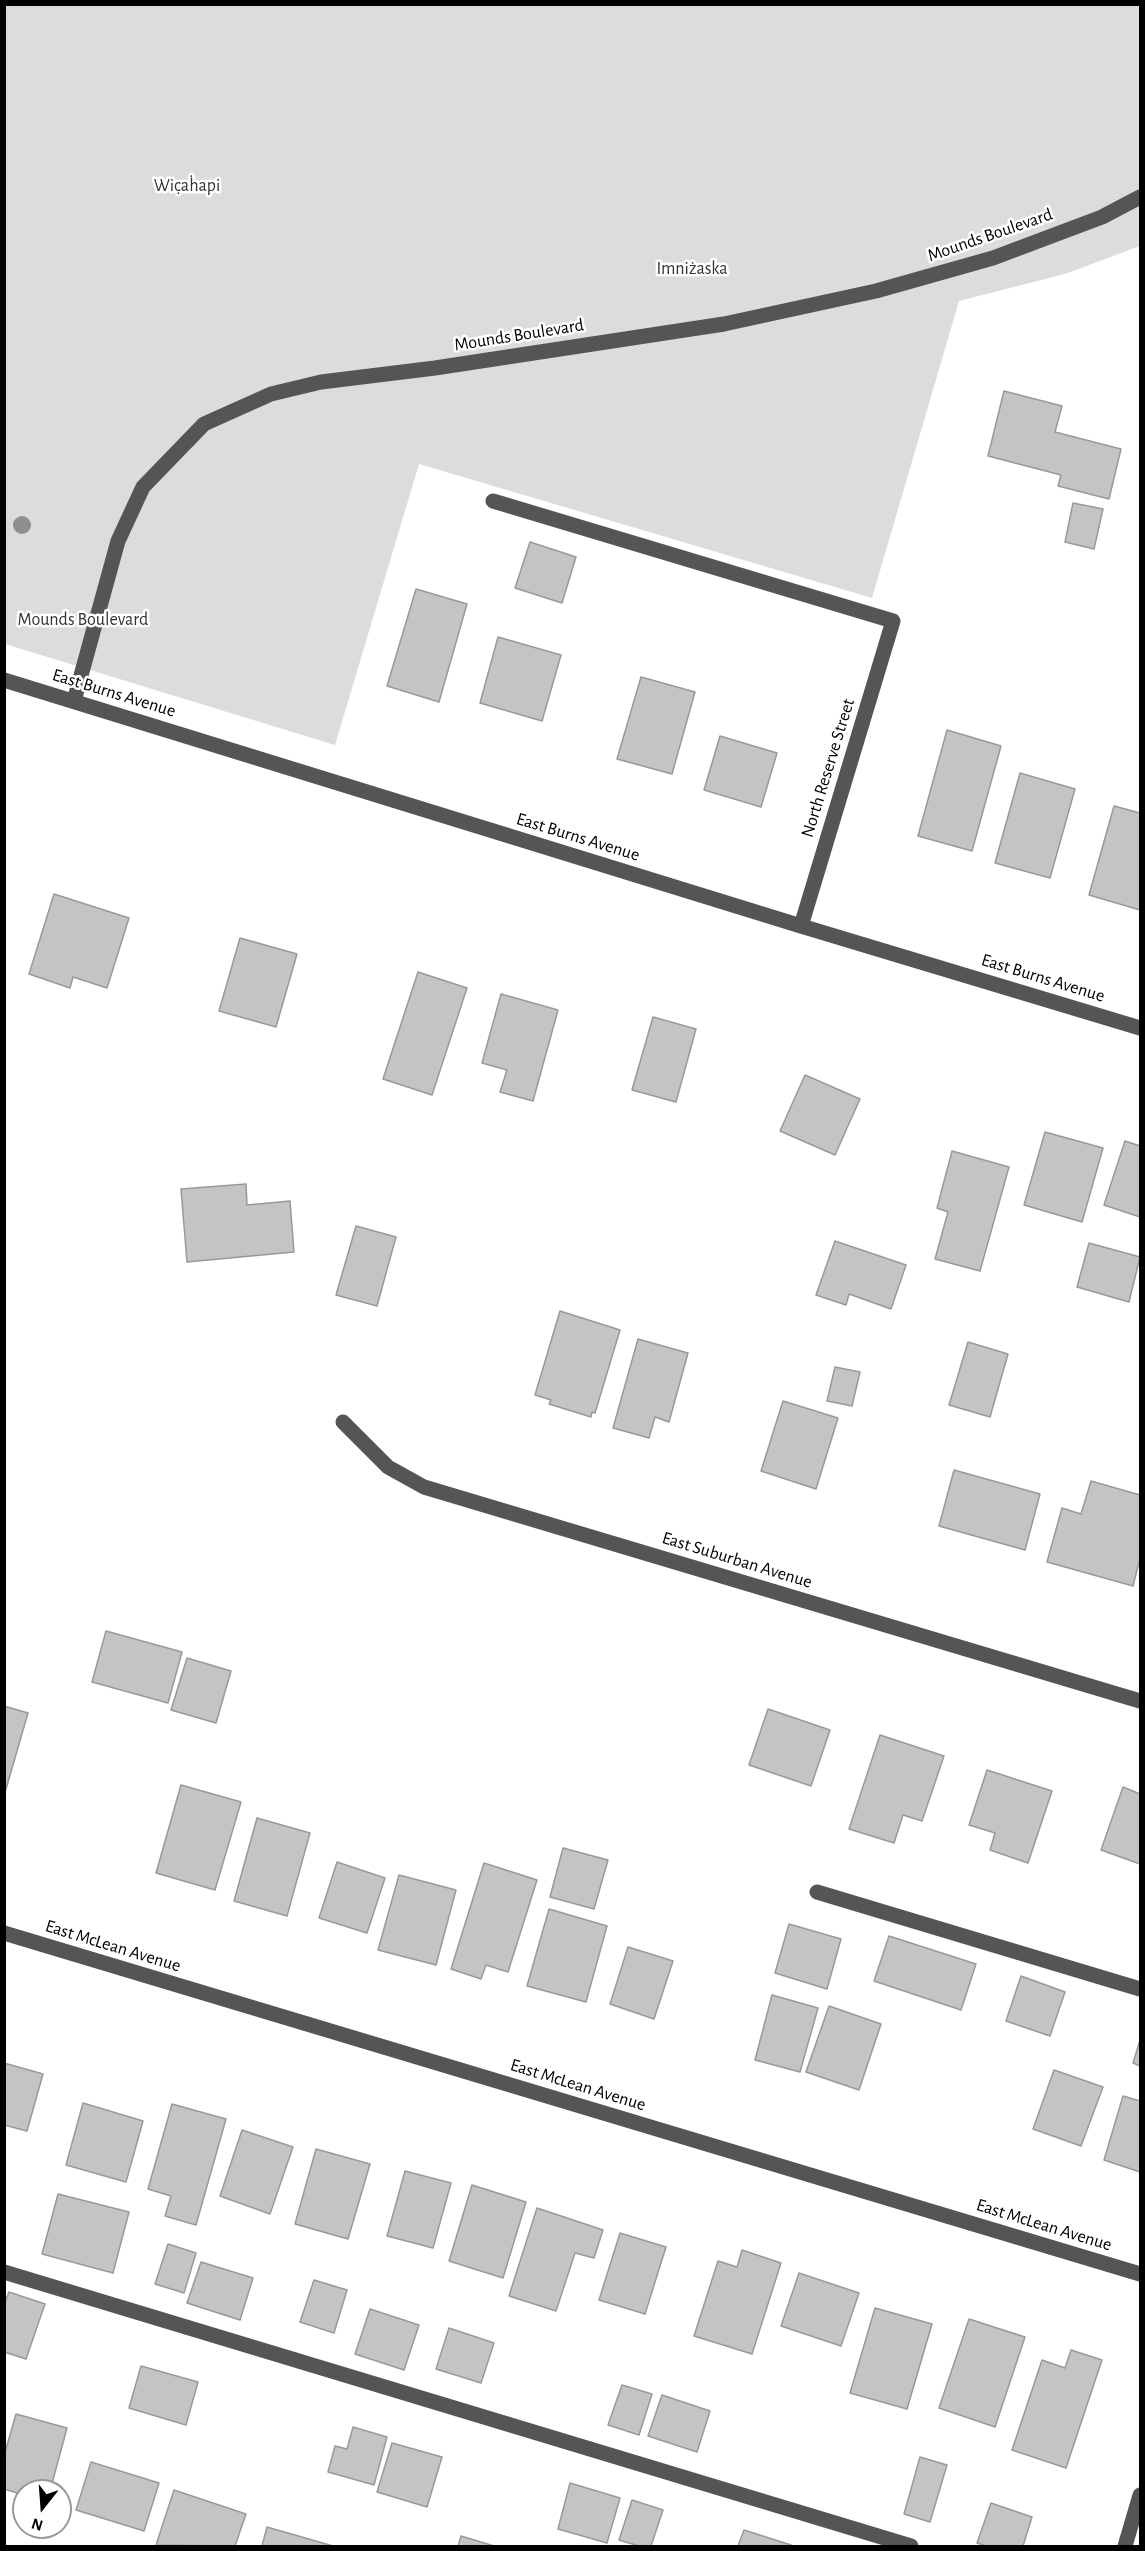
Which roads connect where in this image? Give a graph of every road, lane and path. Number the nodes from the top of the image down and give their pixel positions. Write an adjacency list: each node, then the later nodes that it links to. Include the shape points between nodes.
1 (1140, 197): 4 (street, Mounds Boulevard, via 1102,217 993,258 876,291 724,324 321,382 271,394 204,424 142,487 118,541)
2 (493, 501): 5 (street, North Reserve Street, via 893,621)
3 (4, 680): 4 (street, East Burns Avenue)
4 (74, 701): 5 (street, East Burns Avenue)
5 (801, 926): 6 (street, East Burns Avenue)
6 (1140, 1028)
7 (343, 1422): 8 (street, East Suburban Avenue, via 388,1467 424,1487)
8 (1140, 1701)
9 (817, 1892): 11 (street)
10 (4, 1933): 13 (street, East McLean Avenue)
11 (1140, 1989)
12 (4, 2272): 15 (street)
13 (1140, 2274)
14 (1140, 2495): 16 (street)
15 (911, 2547)
16 (1125, 2547)

